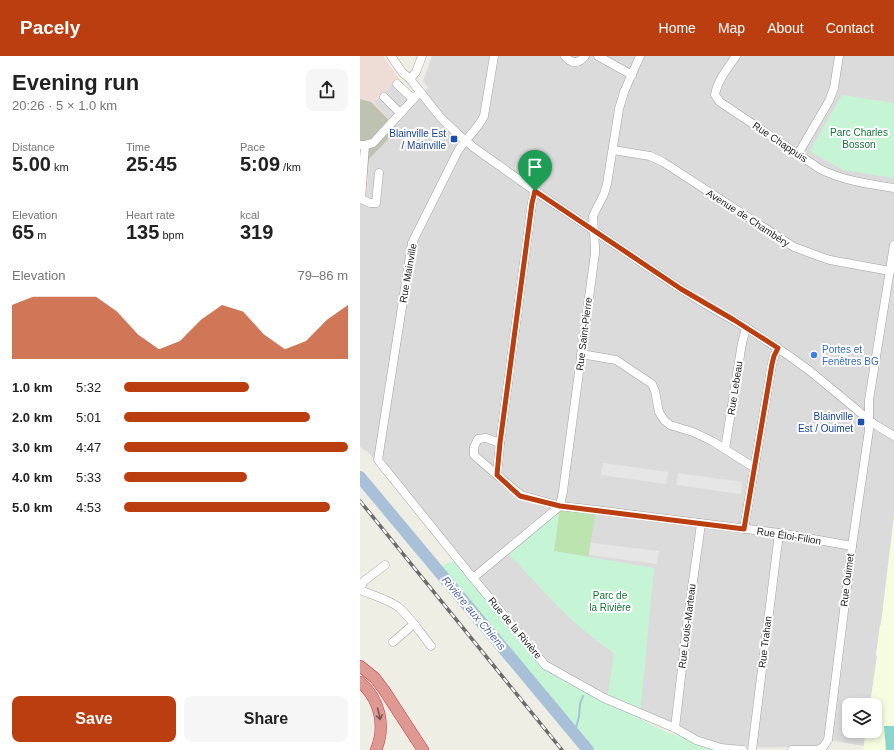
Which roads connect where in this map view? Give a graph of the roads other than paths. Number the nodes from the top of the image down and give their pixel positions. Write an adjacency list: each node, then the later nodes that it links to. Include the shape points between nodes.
1 (391, 56): 11 (street)
2 (422, 56): 11 (street, via 416,72)
3 (494, 56): 17 (street, Rue Mainville, via 484,116)
4 (564, 56): 5 (street, via 575,62)
5 (585, 56)
6 (598, 56): 10 (street)
7 (640, 56): 10 (street, Rue Saint-Pierre)
8 (736, 56): 20 (street, Rue Chappuis, via 718,84 715,95 720,102)
9 (839, 56): 20 (street, via 834,88 829,101)
10 (632, 75): 19 (street, Rue Saint-Pierre, via 620,104)
11 (410, 79): 13 (street)
12 (397, 84): 15 (street)
13 (420, 92): 15 (street); 17 (street, via 445,122)
14 (384, 97): 16 (street)
15 (412, 99): 16 (street)
16 (400, 112): 18 (street, via 373,143)
17 (465, 140): 23 (street); 35 (street, Rue Mainville, via 412,243)
18 (362, 145): 24 (street)
19 (613, 150): 25 (street, Rue Saint-Pierre, via 606,189 593,216); 27 (street, Avenue de Chambéry, via 650,156 663,162 794,247 830,260)
20 (798, 154): 22 (street, Rue Chappuis, via 831,175 858,183)
21 (379, 173): 24 (street, via 376,202 370,203)
22 (894, 188)
23 (535, 191): 25 (street); 33 (street)
24 (360, 199)
25 (594, 230): 28 (street, via 681,289); 30 (street, Rue Saint-Pierre, via 596,248)
26 (894, 245): 27 (street, Rue Ouimet)
27 (890, 271): 31 (street, Rue Ouimet, via 870,400)
28 (747, 328): 29 (street); 34 (street, Rue Lebeau, via 742,343)
29 (778, 348): 31 (street); 36 (street, via 772,364)
30 (581, 354): 34 (street, via 616,360 652,384 659,412 670,425 693,432); 38 (street, Rue Saint-Pierre)
31 (870, 420): 32 (street); 42 (street, Rue Ouimet)
32 (894, 436)
33 (500, 443): 37 (street); 37 (street, Rue Éloi-Filion, via 486,438 478,439 474,447 474,455)
34 (725, 449): 36 (street)
35 (378, 460): 44 (street, Rue de la Rivière)
36 (755, 468): 40 (street)
37 (497, 475): 38 (street, Rue Éloi-Filion, via 520,496)
38 (560, 506): 39 (street, Rue Éloi-Filion); 44 (street)
39 (701, 524): 40 (street, Rue Éloi-Filion); 51 (street, Rue Louis-Marteau)
40 (744, 529): 41 (street, Rue Éloi-Filion)
41 (779, 533): 42 (street, Rue Éloi-Filion); 55 (street, Rue Trahan)
42 (852, 546): 56 (street, Rue Ouimet, via 828,740 817,750)
43 (385, 564): 45 (street, via 364,581)
44 (473, 578): 51 (street, Rue de la Rivière, via 545,665 604,698)
45 (360, 589): 46 (street, via 398,607)
46 (414, 624): 47 (street); 48 (street)
47 (393, 642)
48 (431, 646)
49 (360, 666): 53 (highway, via 375,678 384,690)
50 (360, 682): 52 (highway, one-way to 52, via 374,699 379,712 380,740)
51 (676, 728): 54 (street, Rue de la Rivière, via 696,740 721,748)
52 (376, 750)
53 (423, 750)
54 (743, 750)
55 (752, 750)
56 (792, 750)

